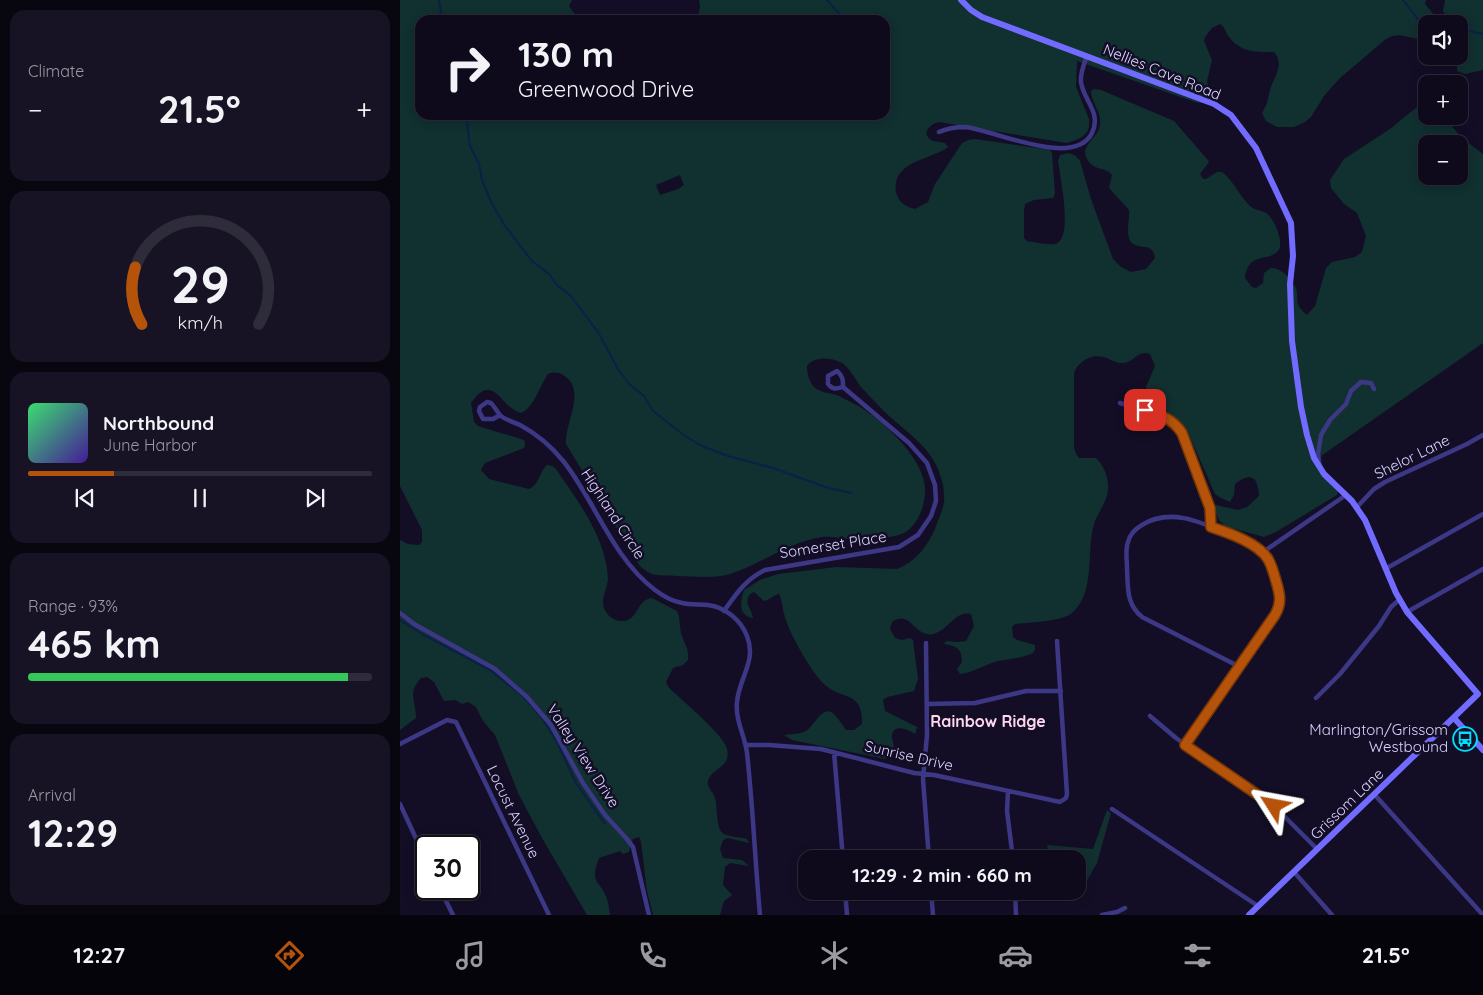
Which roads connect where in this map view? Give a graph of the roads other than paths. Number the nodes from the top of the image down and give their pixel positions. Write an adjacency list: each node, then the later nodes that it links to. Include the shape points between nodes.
1 (961, 0): 2 (street, Nellies Cave Road, via 982,17)
2 (1087, 56): 3 (street, via 1081,81 1094,110 1095,122 1091,135 1080,145 1066,149 1013,140 968,127); 9 (street, Nellies Cave Road, via 1206,101 1231,115 1256,148 1290,223 1293,350 1305,426)
3 (939, 132)
4 (843, 387): 4 (street, Somerset Place, via 844,379 837,371 828,376 828,384 832,388); 18 (street, Somerset Place, via 909,443 927,463 934,477 936,496 928,522 912,540 891,549 765,570 744,584)
5 (1374, 389): 9 (street, via 1371,383 1361,382 1330,420 1321,435)
6 (1120, 403): 13 (street, via 1162,416 1179,428 1210,508)
7 (500, 415): 7 (street, Highland Circle, via 491,403 480,407 484,419); 18 (street, Highland Circle, via 538,437 559,456 620,552 645,582 673,601)
8 (1483, 434): 11 (street, Shelor Lane, via 1384,482)
9 (1320, 468): 10 (street)
10 (1346, 495): 11 (street); 14 (street)
11 (1357, 507): 15 (street, via 1370,528)
12 (1483, 514): 15 (street)
13 (1211, 527): 14 (street); 23 (street, via 1189,519 1168,517 1153,519 1136,529 1126,550 1129,596 1134,609 1142,617)
14 (1262, 552): 23 (street, via 1270,562 1279,589 1279,607)
15 (1386, 568): 17 (street)
16 (1483, 569): 19 (street)
17 (1399, 600): 19 (street); 26 (street, via 1340,674)
18 (724, 610): 31 (street, via 743,627 750,646 749,666 737,702 738,722)
19 (1407, 612): 25 (street)
20 (400, 613): 54 (street, Valley View Drive, via 500,672 542,713 605,815 632,847)
21 (1058, 641): 24 (street)
22 (926, 643): 27 (street)
23 (1240, 667): 32 (street)
24 (1061, 691): 27 (street, via 1026,691 975,703); 36 (street, Sunrise Drive, via 1067,794 1064,800 1057,803)
25 (1481, 692): 29 (street, Grissom Lane)
26 (1316, 698)
27 (927, 704): 35 (street)
28 (1150, 716): 32 (street)
29 (1454, 718): 33 (street); 37 (street, Grissom Lane)
30 (400, 744): 53 (street, Locust Avenue, via 445,721 453,720 458,724)
31 (746, 745): 34 (street, Sunrise Drive); 55 (street)
32 (1185, 745): 41 (street, via 1274,806)
33 (1483, 750)
34 (834, 752): 35 (street, Sunrise Drive); 42 (street)
35 (923, 774): 36 (street, Sunrise Drive); 43 (street)
36 (1008, 792): 44 (street)
37 (1374, 794): 41 (street, Grissom Lane); 62 (street)
38 (400, 804): 40 (street)
39 (1112, 809): 50 (street)
40 (415, 836)
41 (1317, 849): 45 (street, Grissom Lane)
42 (842, 850)
43 (928, 850)
44 (1012, 850)
45 (1294, 872): 50 (street, Grissom Lane); 61 (street)
46 (445, 900): 52 (street)
47 (846, 900): 56 (street)
48 (932, 900): 57 (street)
49 (1015, 900): 58 (street)
50 (1258, 906): 60 (street, Grissom Lane)
51 (1125, 908): 59 (street)
52 (452, 915)
53 (549, 915)
54 (649, 915)
55 (760, 915)
56 (847, 915)
57 (933, 915)
58 (1016, 915)
59 (1102, 915)
60 (1249, 915)
61 (1332, 915)
62 (1483, 915)

